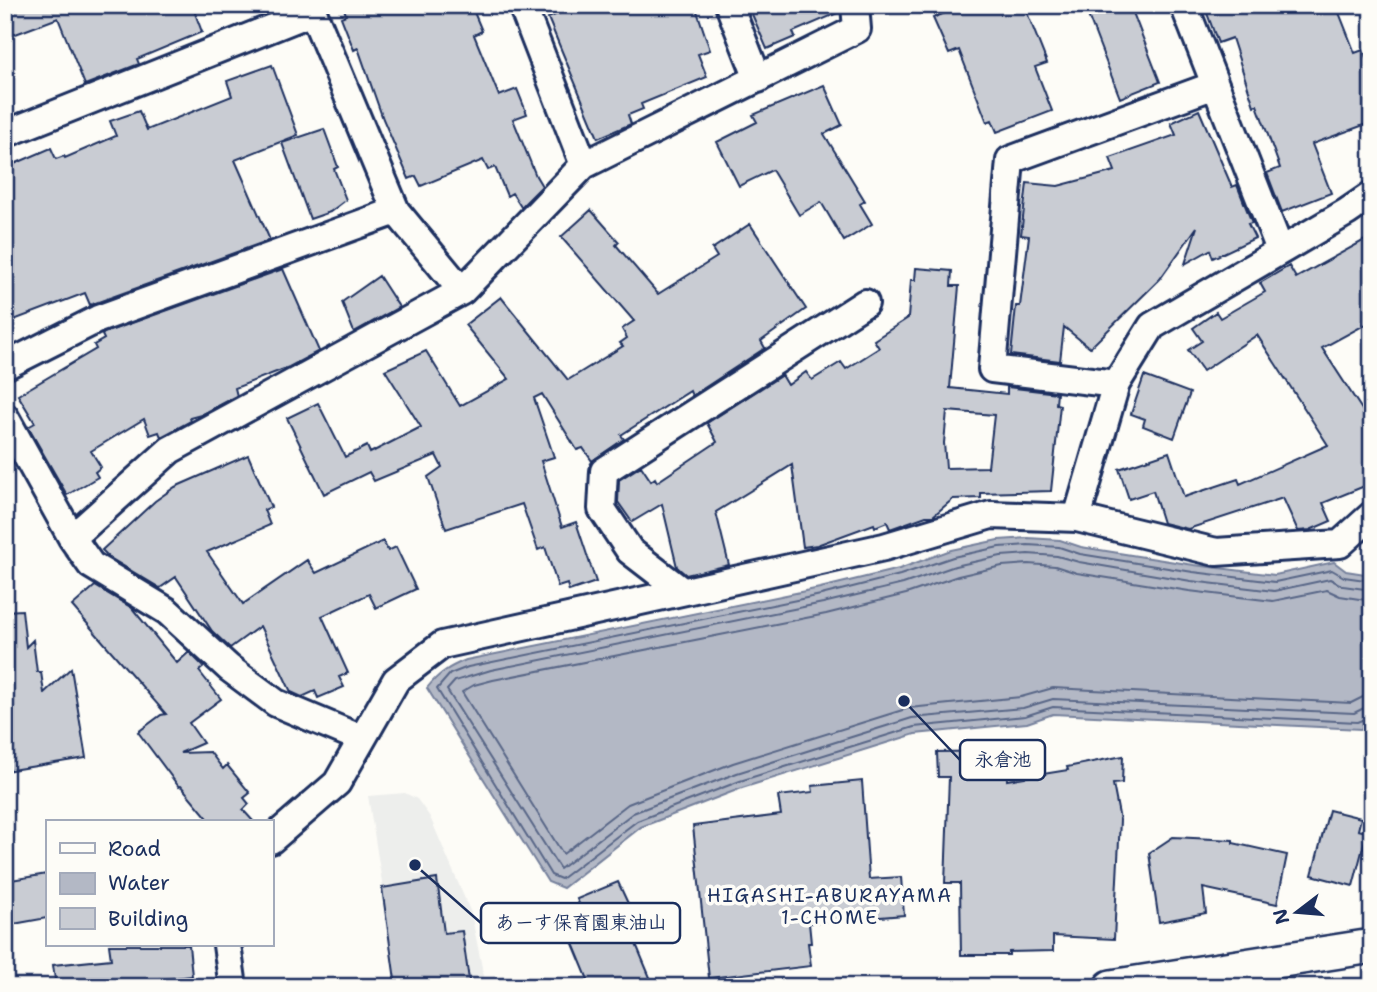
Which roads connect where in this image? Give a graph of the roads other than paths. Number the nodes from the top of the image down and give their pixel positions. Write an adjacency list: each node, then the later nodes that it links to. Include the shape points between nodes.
1 (522, 5): 9 (street)
2 (729, 5): 6 (street)
3 (855, 5): 6 (street, via 858,29)
4 (1184, 5): 7 (street)
5 (311, 9): 8 (street); 11 (street)
6 (758, 79): 9 (street)
7 (1215, 85): 12 (street); 16 (street, via 1010,160 992,369)
8 (5, 134)
9 (584, 166): 13 (street)
10 (1372, 195): 12 (street)
11 (396, 211): 13 (street); 15 (street, via 98,319)
12 (1280, 250): 16 (street, via 1152,326)
13 (462, 291): 20 (street, via 170,450)
14 (866, 303): 21 (street, via 604,471 602,509 609,520 630,551)
15 (5, 366)
16 (1116, 384): 19 (street)
17 (5, 417): 20 (street)
18 (1372, 515): 19 (street, via 1340,544 1216,552)
19 (1077, 518): 21 (street, via 991,515 884,547)
20 (72, 538): 22 (street, via 91,565 167,611 229,668 276,703)
21 (682, 591): 22 (street, via 442,645 396,680)
22 (362, 739): 23 (street, via 337,783)
23 (273, 839)
24 (227, 946): 26 (street)
25 (1372, 946): 27 (street)
26 (233, 987)
27 (1111, 987)

